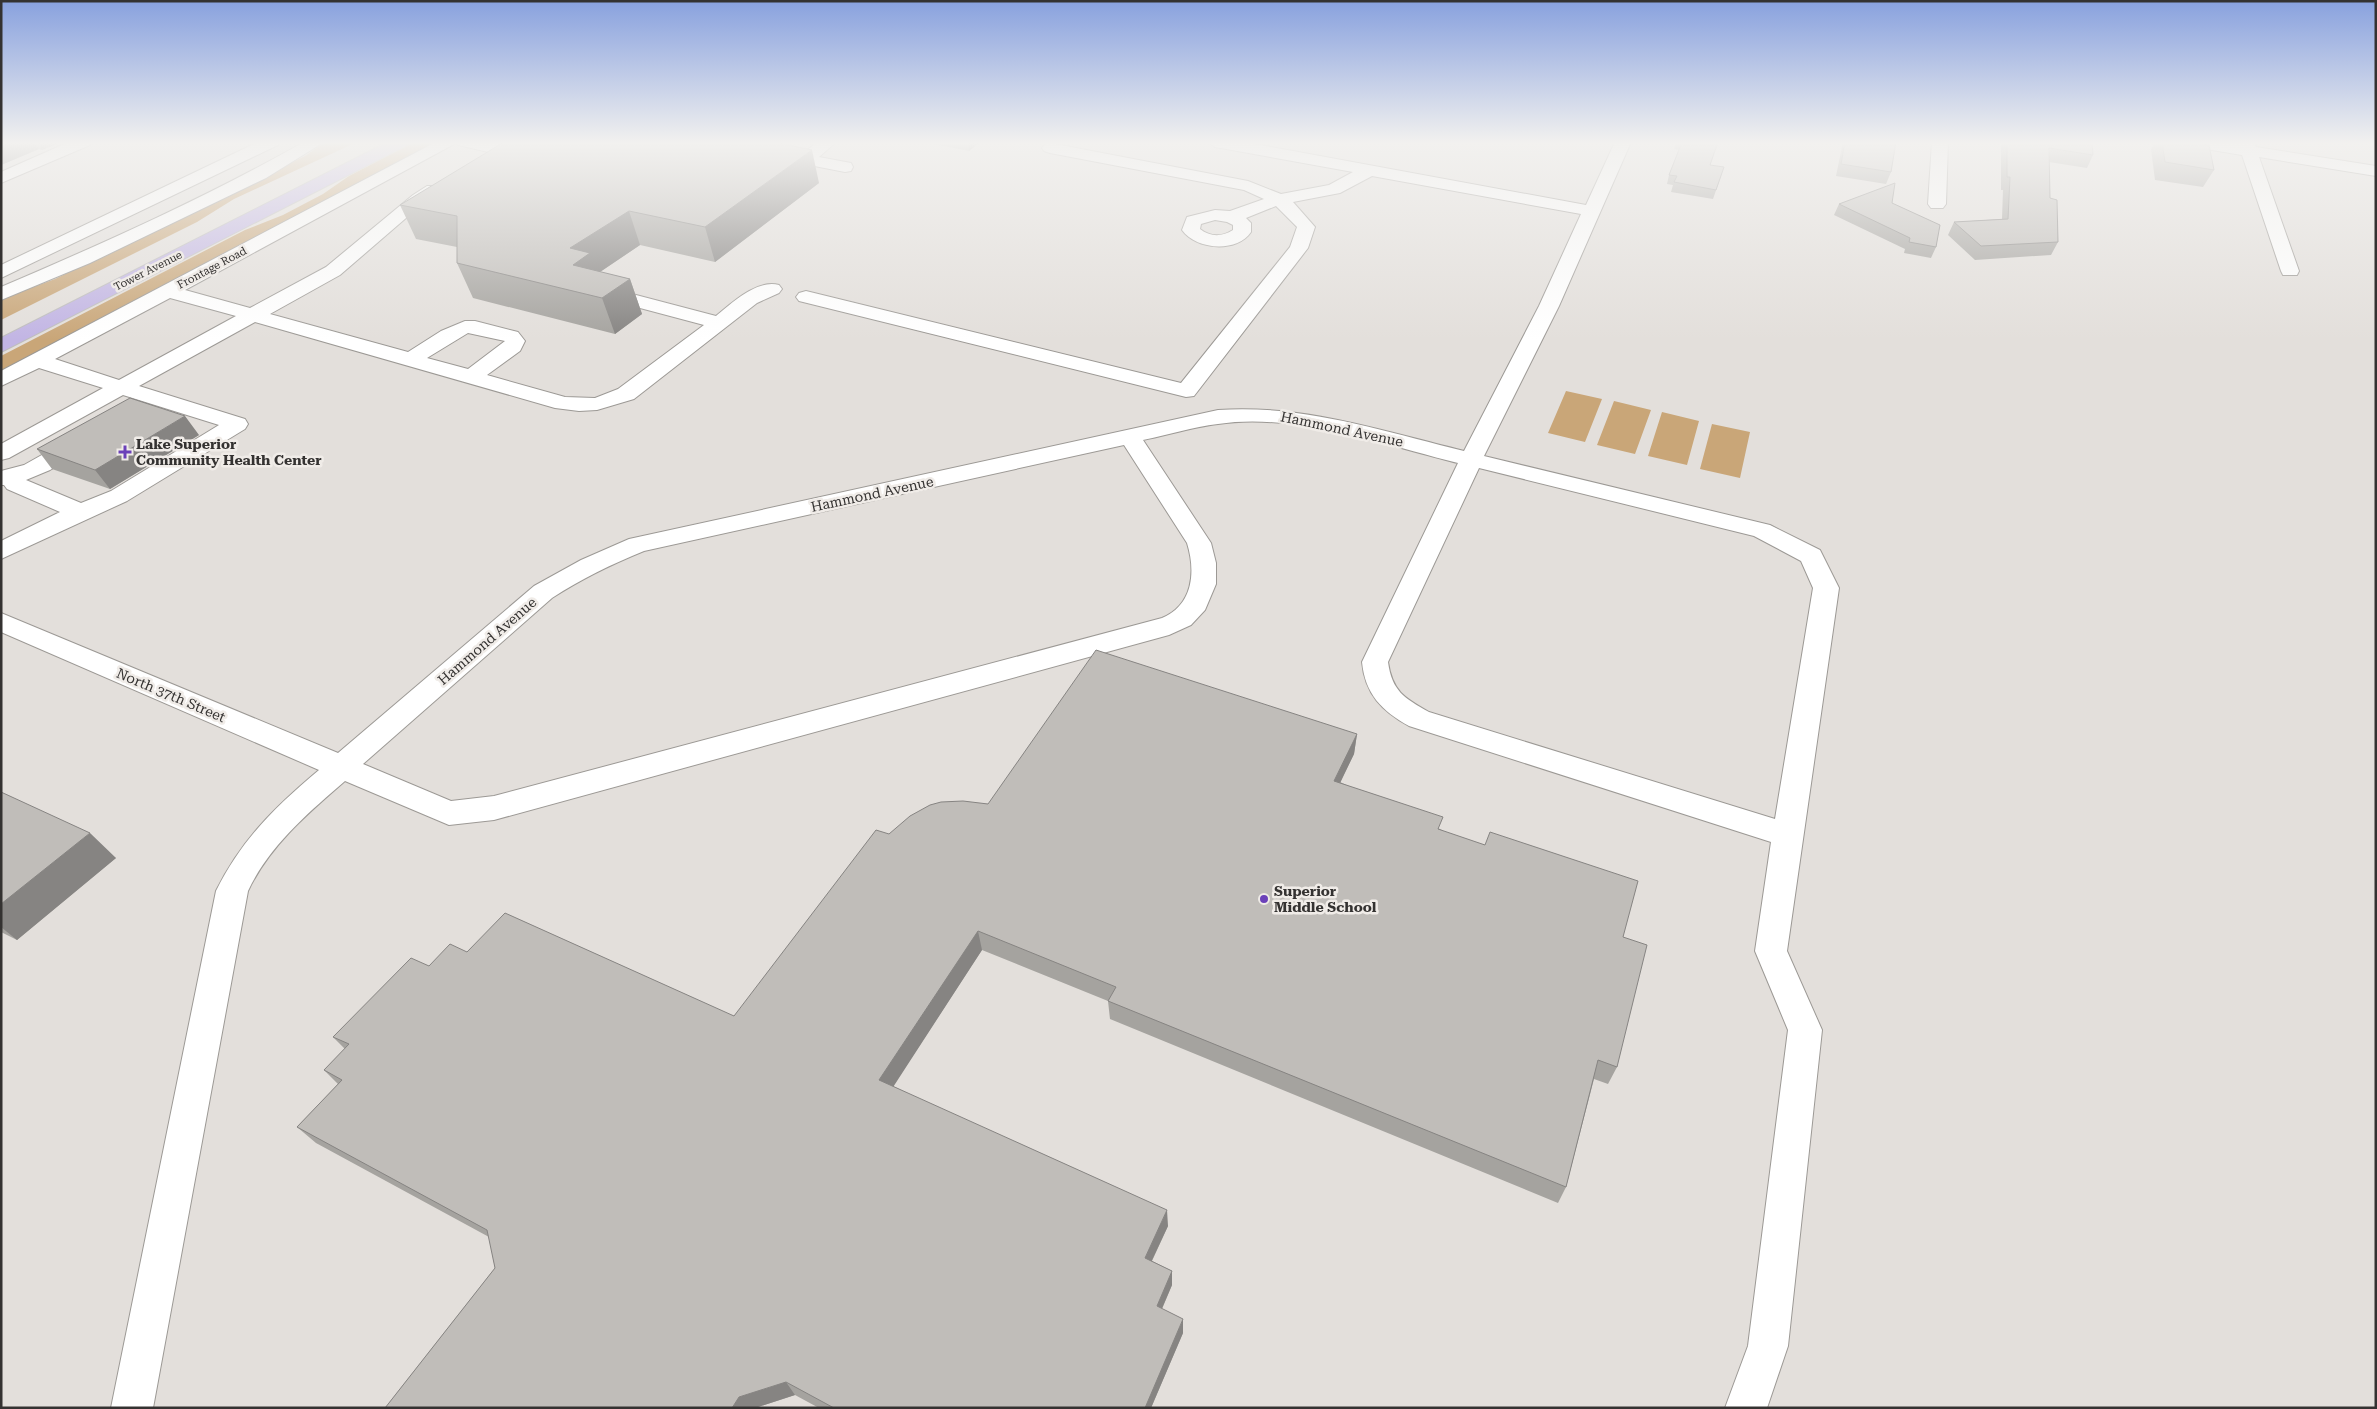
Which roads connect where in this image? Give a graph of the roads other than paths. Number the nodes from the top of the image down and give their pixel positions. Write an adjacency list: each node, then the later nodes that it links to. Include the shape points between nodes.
1 (135, 208): 15 (street)
2 (190, 208): 18 (street)
3 (237, 208): 24 (main road, Tower Avenue)
4 (272, 208): 25 (main road, Tower Avenue)
5 (325, 208): 19 (street, Frontage Road)
6 (405, 208): 22 (street, via 333,271)
7 (1256, 208): 13 (street)
8 (1288, 208): 21 (street, via 1299,215 1306,227 1299,248 1186,391)
9 (1574, 208): 12 (street)
10 (1593, 208): 12 (street)
11 (2267, 208): 14 (street)
12 (1592, 211): 36 (street, via 1549,306)
13 (1232, 217)
14 (2290, 271)
15 (1, 272)
16 (1, 276): 18 (street)
17 (772, 289): 23 (street, via 756,296)
18 (9, 291)
19 (168, 291): 22 (street); 26 (street, Frontage Road)
20 (617, 296): 23 (street)
21 (806, 297)
22 (253, 315): 27 (street); 30 (street)
23 (720, 323): 28 (street, via 643,383 626,394 596,404 563,403)
24 (1, 327)
25 (1, 346)
26 (36, 360): 29 (street, Frontage Road); 30 (street)
27 (410, 360): 28 (street); 28 (street, via 466,327 511,336 516,341 513,347)
28 (471, 377)
29 (1, 380)
30 (122, 387): 31 (street); 35 (street)
31 (157, 398): 32 (street); 38 (street, via 237,424 119,496)
32 (132, 413)
33 (99, 432): 37 (street, via 40,465)
34 (1130, 437): 36 (street, Hammond Avenue, via 1218,417 1277,415); 41 (street, Hammond Avenue, via 638,545 598,560 543,592); 41 (street, North 37th Street, via 1199,543 1204,556 1203,586 1196,604 1183,618 1160,629 494,808 449,812)
35 (1, 453)
36 (1472, 458): 42 (street, Hammond Avenue, via 1762,530 1811,556 1826,588); 42 (street, via 1374,662 1376,676 1385,695 1400,709 1419,719)
37 (6, 478): 38 (street)
38 (80, 512): 39 (street)
39 (1, 551)
40 (1, 622): 41 (street, North 37th Street)
41 (341, 768): 43 (street, Hammond Avenue, via 267,836 247,862 232,891)
42 (1787, 835): 44 (street, Hammond Avenue, via 1771,951 1805,1030 1768,1346)
43 (132, 1408)
44 (1746, 1408)

